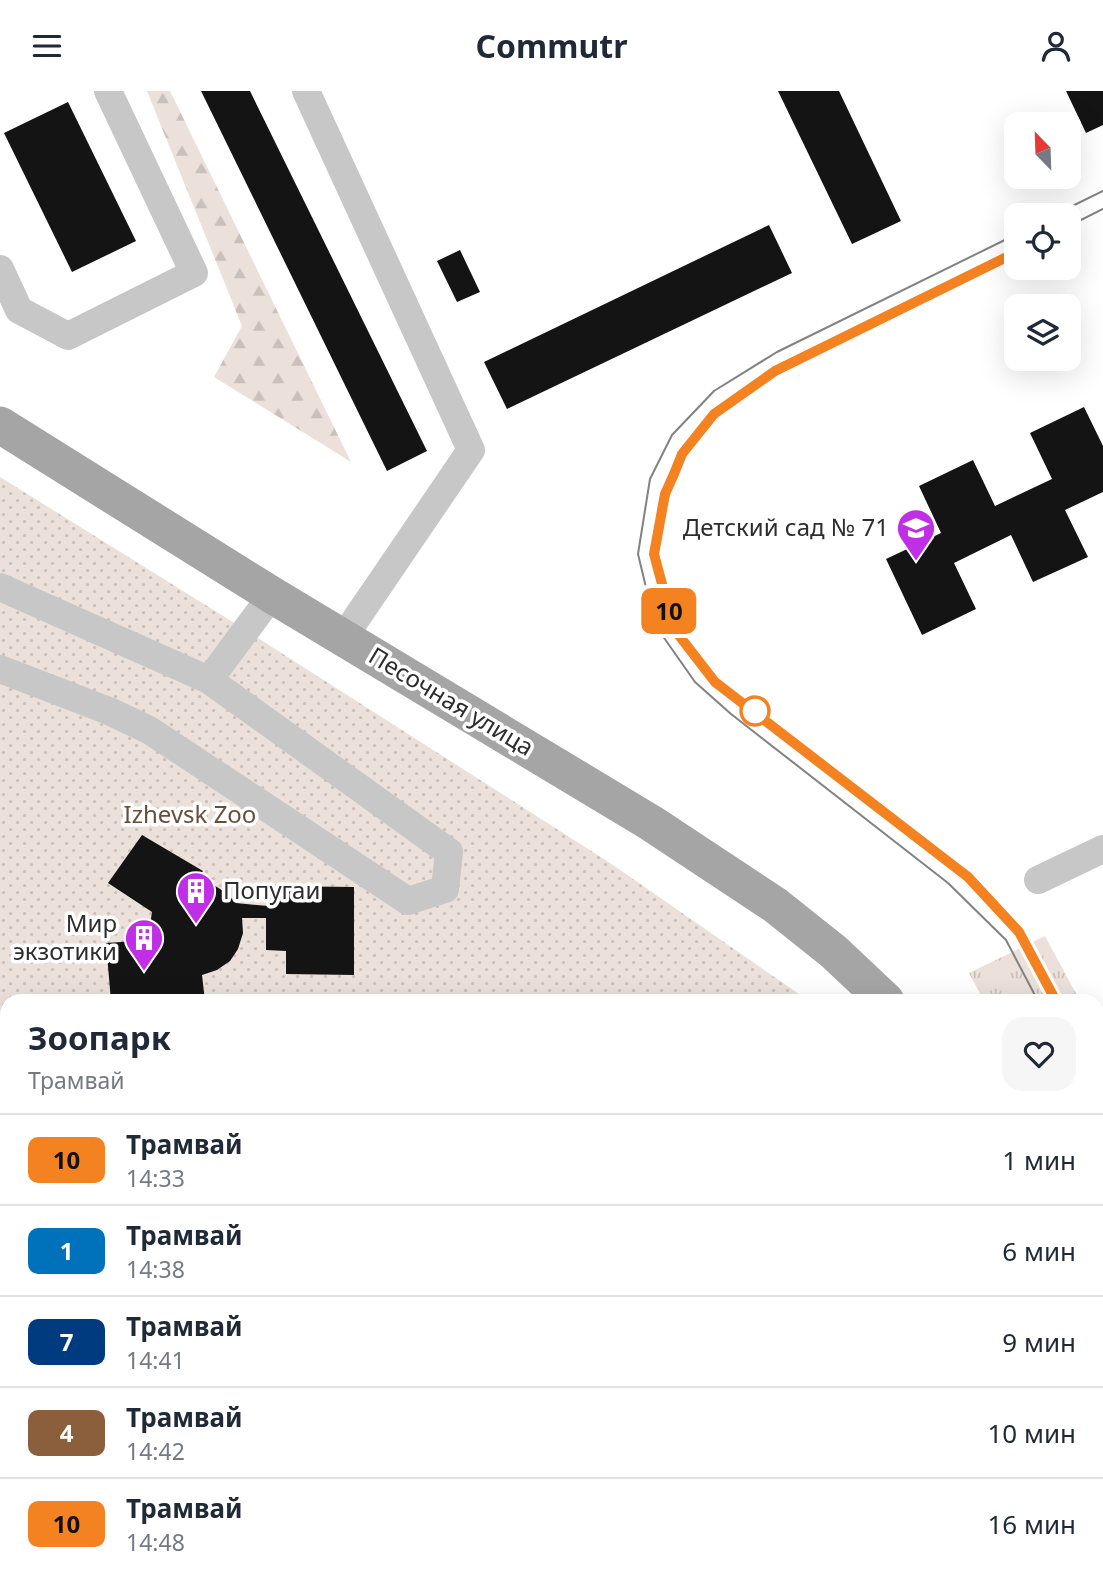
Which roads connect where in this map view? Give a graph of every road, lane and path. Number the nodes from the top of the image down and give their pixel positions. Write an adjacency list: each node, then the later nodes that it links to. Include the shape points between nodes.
1 (108, 91): 3 (street, via 194,274 68,336 19,310)
2 (306, 91): 7 (street, via 471,450)
3 (0, 269)
4 (0, 425): 6 (main road, Песочная улица)
5 (0, 587): 9 (street)
6 (272, 594): 7 (main road, Песочная улица); 9 (street)
7 (343, 638): 12 (main road, Песочная улица, via 651,823 775,905)
8 (0, 669): 9 (street, via 149,730 408,901 445,889 449,852)
9 (209, 680)
10 (1103, 849): 11 (street)
11 (1038, 880)
12 (879, 994)

